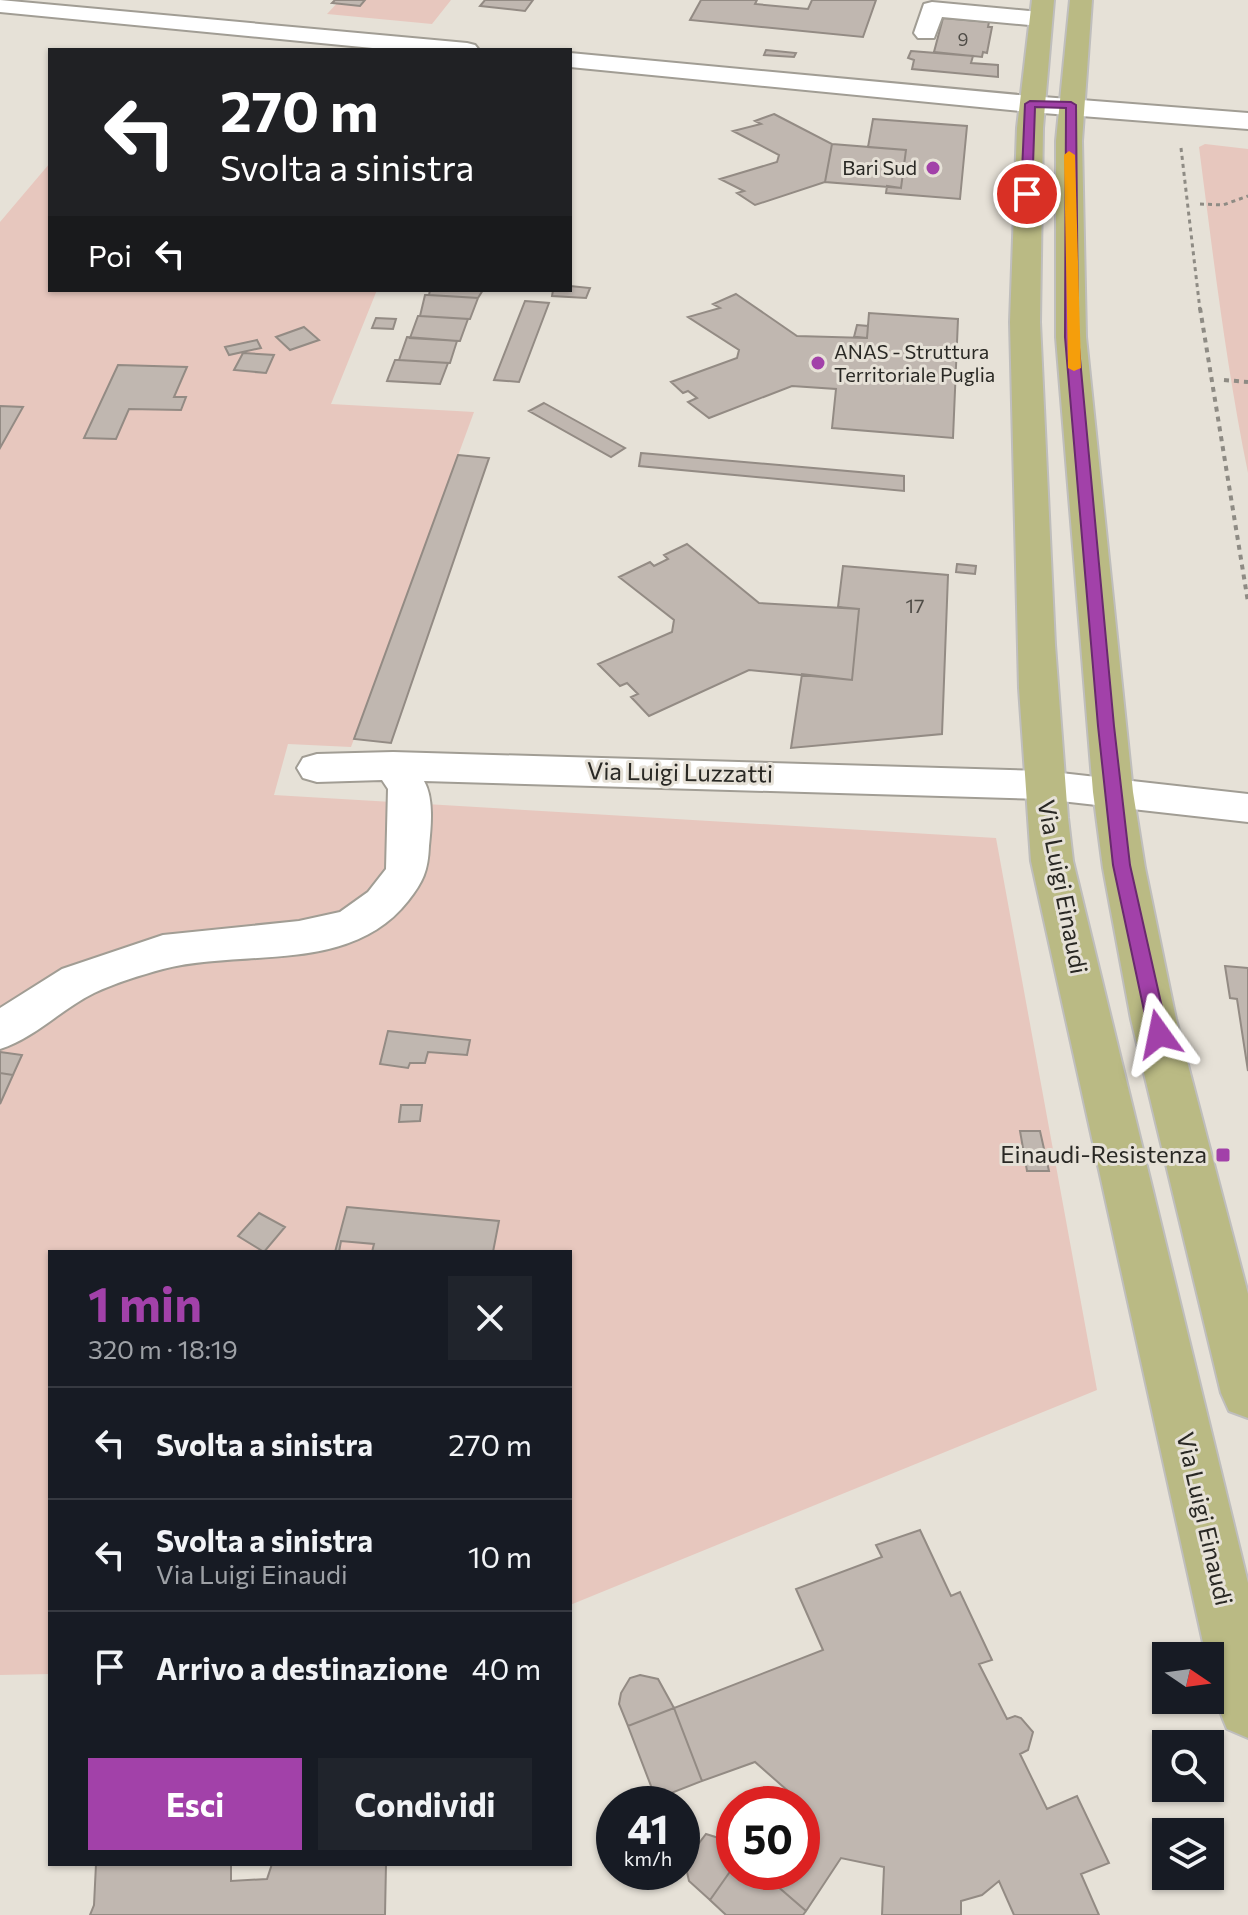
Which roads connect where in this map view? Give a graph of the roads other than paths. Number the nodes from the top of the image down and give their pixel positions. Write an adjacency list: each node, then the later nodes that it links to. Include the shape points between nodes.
1 (63, 0): 4 (street)
2 (198, 0): 6 (street)
3 (1081, 0): 11 (main road)
4 (0, 4): 6 (street)
5 (1042, 10): 7 (street, via 932,9); 10 (main road, Via Luigi Einaudi)
6 (174, 22): 8 (street)
7 (926, 33)
8 (446, 48)
9 (572, 60): 10 (street)
10 (1030, 104): 11 (street); 15 (main road, Via Luigi Einaudi, via 1024,333)
11 (1071, 105): 12 (street); 16 (main road, via 1071,337)
12 (1248, 121)
13 (393, 766): 14 (street, Via Luigi Luzzatti); 15 (street, Via Luigi Luzzatti); 18 (street, via 408,788 407,873 383,903 353,926 299,938 163,952 78,981)
14 (317, 768)
15 (1043, 785): 16 (street, Via Luigi Luzzatti); 20 (main road, Via Luigi Einaudi, via 1052,861)
16 (1113, 792): 17 (street, Via Luigi Luzzatti); 19 (main road, via 1122,865 1171,1091)
17 (1248, 808)
18 (0, 1031)
19 (1248, 1393)
20 (1248, 1708)

